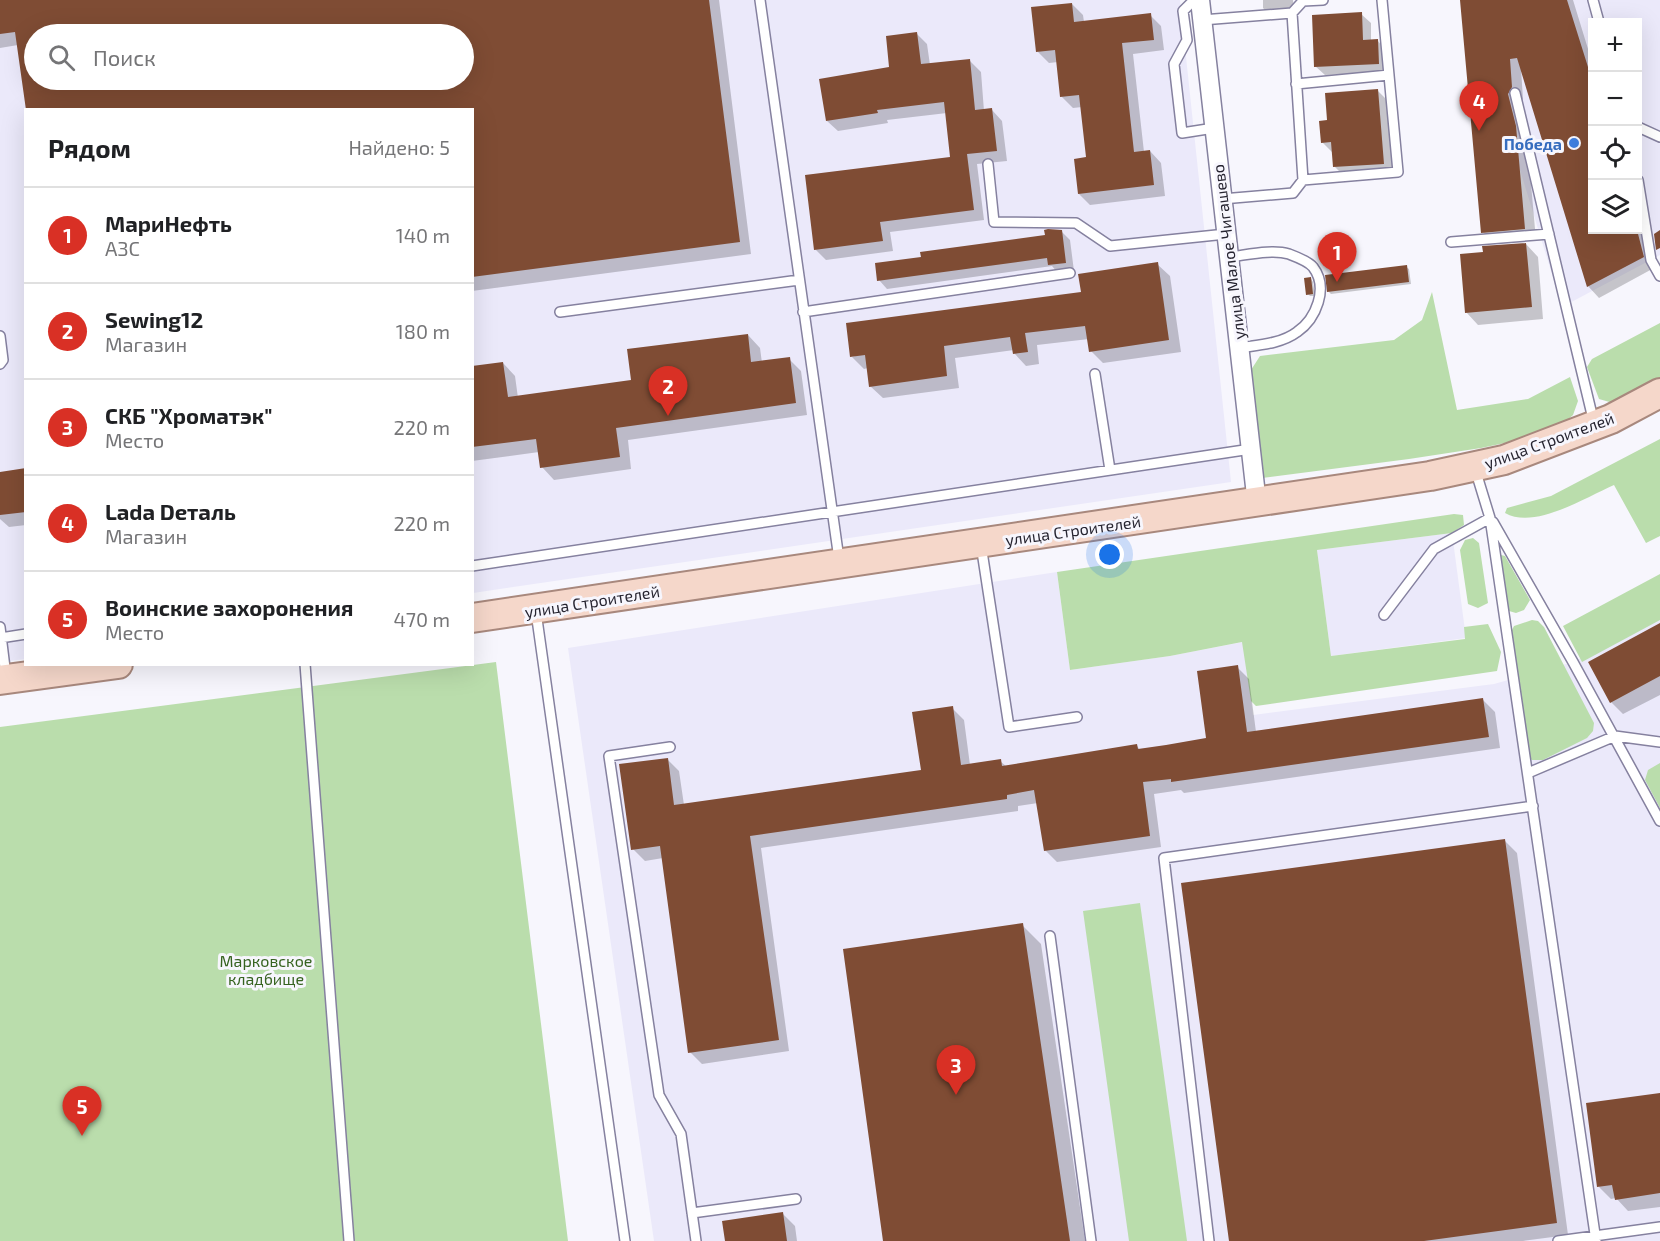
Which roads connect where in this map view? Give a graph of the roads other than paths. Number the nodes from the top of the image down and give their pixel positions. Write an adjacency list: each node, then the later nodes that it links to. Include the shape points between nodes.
1 (760, 0): 26 (lane)
2 (1194, 0): 13 (lane, via 1183,11 1186,40 1174,64 1182,133)
3 (1200, 0): 9 (street, улица Малое Чигашево)
4 (1323, 0): 7 (lane, via 1303,2)
5 (1382, 0): 10 (lane)
6 (1593, 0): 8 (lane)
7 (1292, 13): 9 (lane); 11 (lane)
8 (1598, 18)
9 (1202, 20): 13 (street, улица Малое Чигашево)
10 (1389, 75): 11 (lane); 17 (lane, via 1398,172)
11 (1296, 84): 17 (lane)
12 (1515, 93): 21 (lane)
13 (1214, 128): 18 (street, улица Малое Чигашево)
14 (1642, 129): 15 (lane)
15 (1660, 137)
16 (988, 164): 20 (lane, via 994,222 1076,223 1110,246)
17 (1303, 180): 18 (lane, via 1293,193)
18 (1222, 200): 20 (street, улица Малое Чигашево)
19 (1642, 205): 25 (lane, via 1651,260)
20 (1226, 234): 23 (street, улица Малое Чигашево)
21 (1548, 234): 22 (lane); 34 (lane)
22 (1451, 242)
23 (1229, 257): 30 (street, улица Малое Чигашево); 30 (lane, via 1286,253 1313,266 1318,276 1319,305 1298,332 1284,340)
24 (1070, 273): 28 (lane)
25 (1660, 276)
26 (799, 280): 27 (lane); 28 (lane)
27 (560, 312)
28 (803, 312): 39 (lane)
29 (0, 336): 31 (lane)
30 (1239, 348): 35 (street, улица Малое Чигашево)
31 (0, 364)
32 (1095, 374): 37 (lane)
33 (1660, 393): 34 (main road, улица Строителей)
34 (1594, 426): 36 (main road, улица Строителей)
35 (1251, 449): 37 (lane); 38 (street, улица Малое Чигашево)
36 (1475, 467): 38 (main road, улица Строителей); 40 (lane)
37 (1110, 470): 39 (lane)
38 (1257, 504): 41 (main road, улица Строителей)
39 (831, 513): 42 (lane); 43 (lane)
40 (1490, 518): 45 (lane, via 1434,549); 53 (lane); 56 (lane)
41 (981, 543): 42 (main road, улица Строителей); 52 (lane, via 1009,727)
42 (839, 564): 44 (main road, улица Строителей)
43 (474, 566)
44 (536, 610): 46 (main road, улица Строителей); 65 (lane)
45 (1384, 615)
46 (474, 618)
47 (0, 634): 48 (lane); 51 (lane)
48 (24, 634)
49 (104, 666): 51 (main road)
50 (305, 666): 64 (lane)
51 (3, 680)
52 (1077, 717)
53 (1614, 736): 54 (lane); 56 (lane); 58 (lane)
54 (1660, 742)
55 (670, 747): 61 (lane, via 609,756 659,1095 681,1134)
56 (1528, 773): 57 (lane)
57 (1533, 807): 63 (lane); 68 (lane, via 1164,858)
58 (1660, 821)
59 (1050, 936): 67 (lane)
60 (796, 1199): 61 (lane)
61 (692, 1213): 66 (lane)
62 (1660, 1227): 63 (lane)
63 (1596, 1238): 69 (lane)
64 (349, 1241)
65 (625, 1241)
66 (696, 1241)
67 (1092, 1241)
68 (1206, 1241)
69 (1558, 1241)

